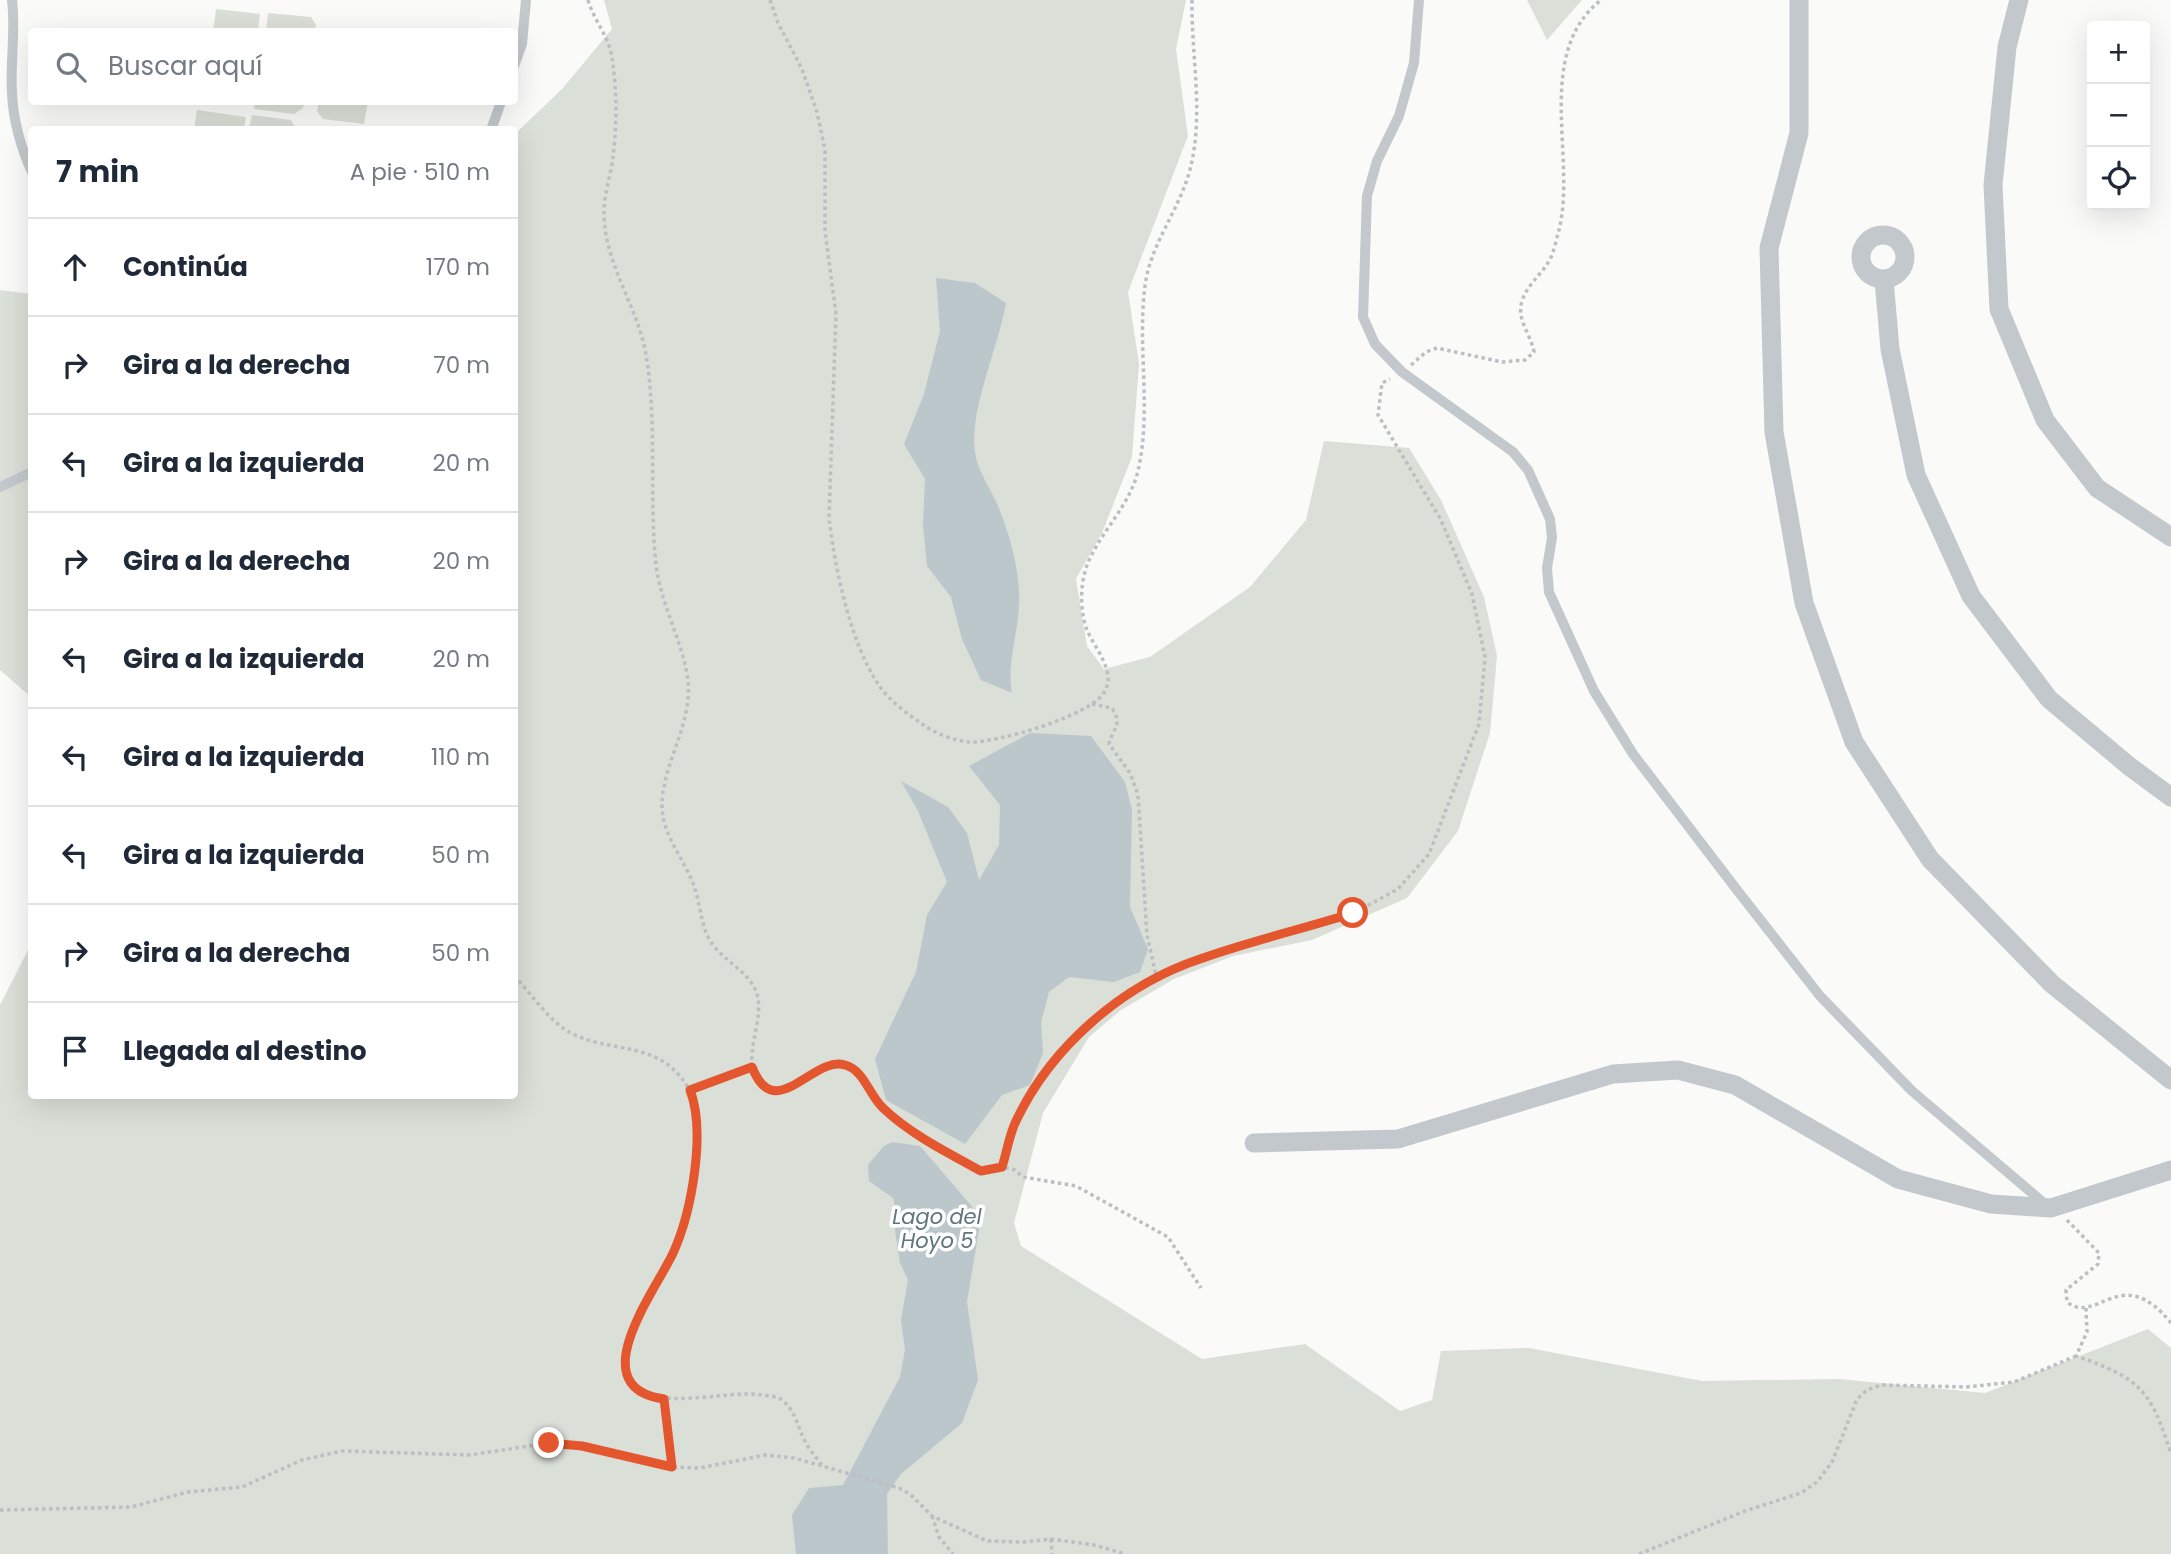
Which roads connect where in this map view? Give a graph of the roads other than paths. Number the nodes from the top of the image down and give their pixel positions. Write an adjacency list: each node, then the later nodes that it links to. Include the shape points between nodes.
1 (12, 0): 9 (lane, via 12,93)
2 (526, 0): 6 (lane)
3 (1419, 0): 18 (lane, via 1414,63 1399,116 1377,161 1367,196 1363,317 1375,344 1402,372 1513,452 1528,470 1550,519 1549,592 1588,680 1633,754 1737,890 1820,996 1912,1091)
4 (1799, 0): 15 (street, via 1799,133 1769,248 1774,432 1804,603 1854,742 1930,859 2052,984)
5 (2019, 0): 13 (street, via 2007,47 1993,185 1999,309 2045,420 2097,488)
6 (518, 55)
7 (500, 105): 8 (lane)
8 (492, 126)
9 (28, 164)
10 (1884, 280): 14 (street, via 1890,349 1916,475 1971,596 2049,699)
11 (28, 474): 12 (lane)
12 (0, 487)
13 (2171, 537)
14 (2171, 797)
15 (2171, 1080)
16 (1254, 1143): 18 (street, via 1398,1139 1613,1074 1678,1070 1735,1084 1898,1179 1991,1204)
17 (2171, 1170): 18 (street)
18 (2051, 1208)

